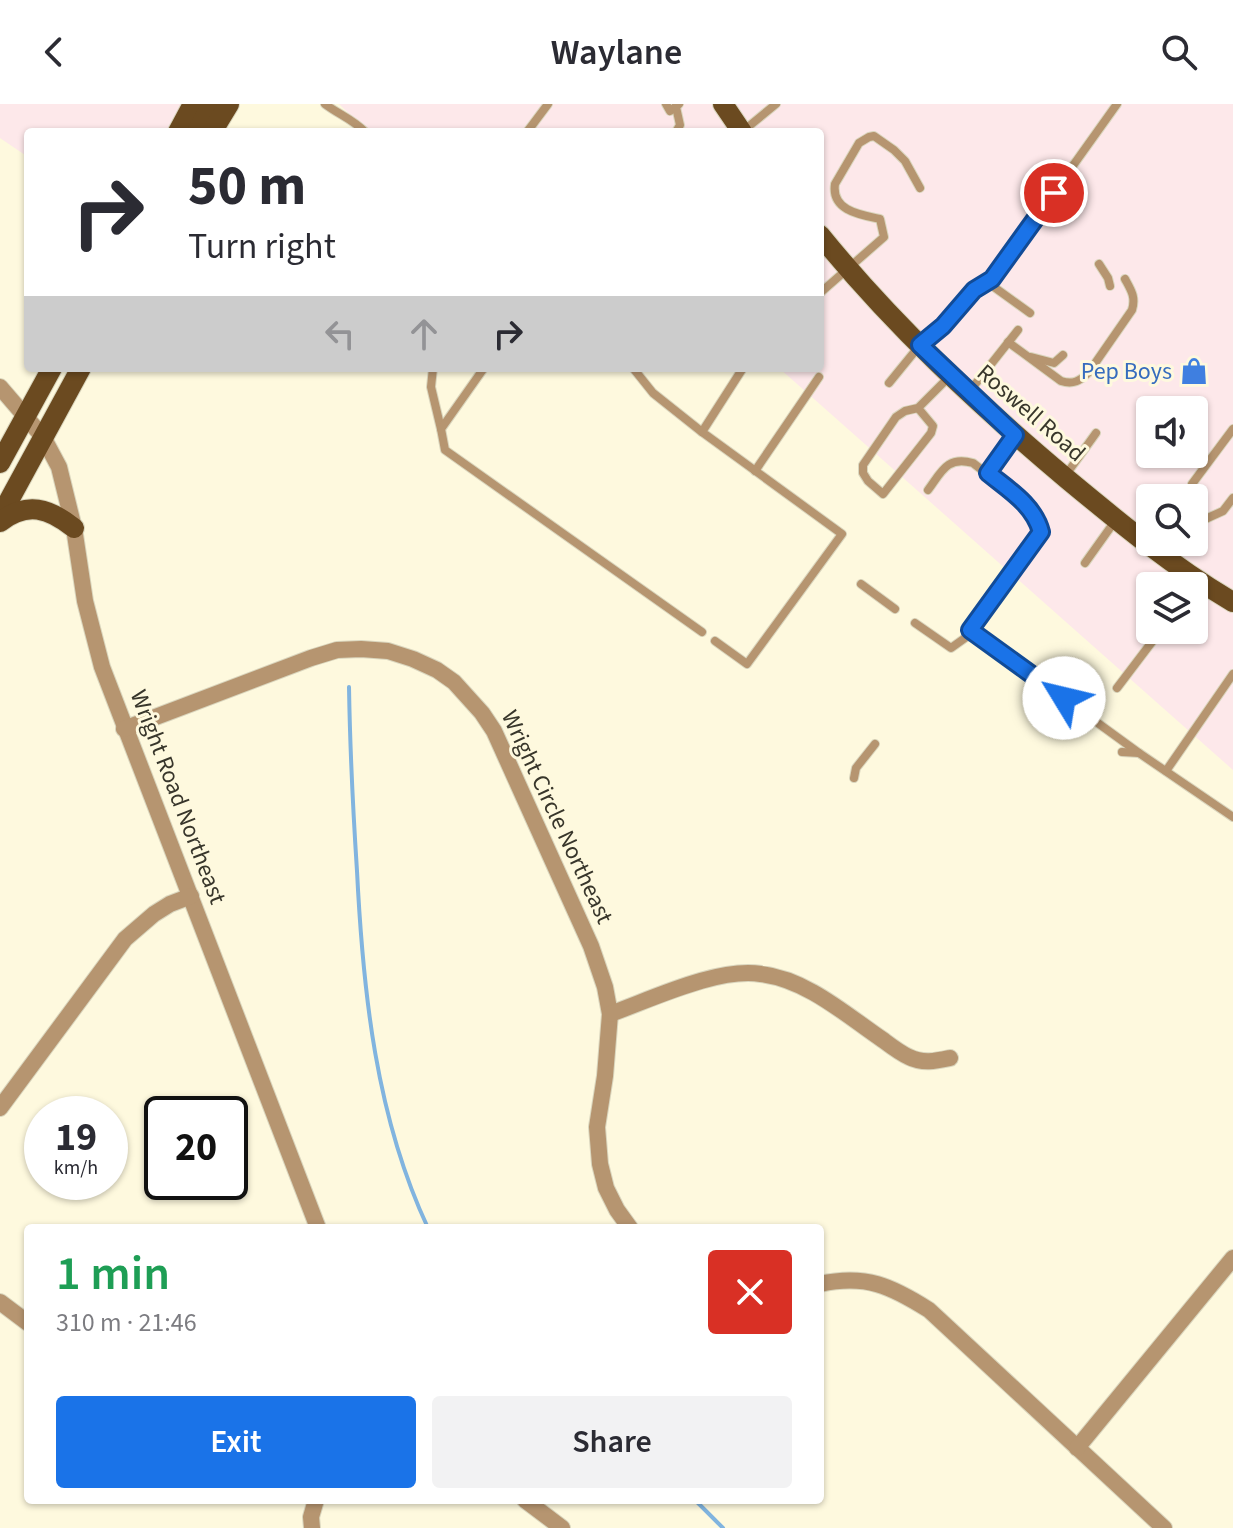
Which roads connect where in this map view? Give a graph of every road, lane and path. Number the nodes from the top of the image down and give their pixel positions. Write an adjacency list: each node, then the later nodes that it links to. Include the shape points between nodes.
1 (193, 104): 11 (main road)
2 (212, 104): 12 (main road)
3 (229, 104): 13 (main road)
4 (325, 104): 14 (lane)
5 (548, 104): 15 (lane)
6 (666, 104): 9 (lane, via 670,111)
7 (776, 104): 10 (lane)
8 (1117, 104): 22 (lane)
9 (677, 106): 16 (lane)
10 (731, 119)
11 (180, 128)
12 (199, 128)
13 (214, 128)
14 (362, 128)
15 (530, 128)
16 (678, 128)
17 (920, 188): 20 (lane, via 894,150 874,136 859,143 834,192 848,210 880,219 884,237)
18 (824, 240): 20 (main road, Roswell Road)
19 (1099, 264): 23 (lane)
20 (849, 269): 24 (lane); 28 (main road, Roswell Road)
21 (1125, 279): 30 (lane, via 1132,291 1132,310 1081,380 1061,381)
22 (987, 282): 25 (lane); 28 (lane)
23 (1110, 286)
24 (824, 290)
25 (1030, 313)
26 (1018, 330): 27 (lane)
27 (1008, 342): 30 (lane); 41 (lane)
28 (920, 345): 37 (main road, Roswell Road); 39 (lane)
29 (1063, 355): 30 (lane, via 1054,363)
30 (1027, 356)
31 (50, 372): 43 (main road)
32 (79, 372): 49 (main road)
33 (433, 372): 44 (lane)
34 (481, 372): 44 (lane)
35 (636, 372): 46 (lane, via 653,393)
36 (740, 372): 46 (lane)
37 (950, 375): 41 (main road, Roswell Road); 42 (lane)
38 (819, 377): 51 (lane)
39 (889, 383)
40 (0, 387): 43 (street, Wright Road Northeast)
41 (968, 393): 48 (main road, Roswell Road)
42 (918, 408): 42 (lane, via 933,426 931,433 883,494 868,481 863,465 896,417)
43 (26, 415): 49 (street, Wright Road Northeast); 50 (main road)
44 (441, 429): 69 (lane, via 445,450)
45 (1233, 429): 54 (lane)
46 (702, 432): 51 (lane)
47 (1096, 433): 53 (lane)
48 (1015, 435): 52 (lane); 53 (main road, Roswell Road)
49 (43, 437): 58 (main road); 60 (street, Wright Road Northeast, via 59,467)
50 (0, 463)
51 (755, 471): 70 (lane, via 842,534 747,664)
52 (988, 473): 55 (lane, via 962,460 947,464); 68 (lane, via 1032,509 1041,532)
53 (1064, 476): 59 (main road, Roswell Road)
54 (1192, 484)
55 (928, 490)
56 (1233, 498): 57 (lane)
57 (1208, 518)
58 (0, 519): 60 (main road, via 34,509 52,513)
59 (1115, 520): 62 (main road, Roswell Road); 63 (lane)
60 (74, 528): 76 (street, Wright Road Northeast, via 93,635)
61 (1173, 556): 62 (lane)
62 (1170, 560): 65 (main road, Roswell Road)
63 (1085, 563)
64 (861, 584): 66 (lane)
65 (1233, 602)
66 (895, 609)
67 (915, 623): 68 (lane, via 951,648)
68 (970, 630): 79 (lane)
69 (702, 632)
70 (715, 641)
71 (1150, 644): 74 (lane)
72 (1233, 674): 73 (lane)
73 (1224, 687): 75 (lane); 80 (lane)
74 (1117, 688)
75 (1233, 694)
76 (124, 729): 83 (street, Wright Road Northeast); 84 (street, Wright Circle Northeast, via 337,650 388,651 437,670 469,697 494,731 591,946)
77 (875, 744): 81 (lane)
78 (1122, 752): 79 (lane)
79 (1139, 753): 80 (lane)
80 (1166, 771): 82 (lane)
81 (854, 778)
82 (1233, 817)
83 (191, 896): 86 (street, via 154,914 125,939); 87 (street, Wright Road Northeast)
84 (610, 1014): 85 (street, via 713,977 760,973 809,990 909,1058); 88 (street, Wright Circle Northeast, via 597,1127 600,1164 606,1188)
85 (950, 1058)
86 (0, 1108)
87 (316, 1224)
88 (627, 1224)
89 (1233, 1258): 93 (street)
90 (824, 1283): 93 (street, via 872,1282 929,1310)
91 (0, 1302): 92 (street)
92 (24, 1320)
93 (1077, 1448): 98 (street)
94 (315, 1504): 96 (street)
95 (530, 1504): 97 (street)
96 (312, 1528)
97 (562, 1528)
98 (1164, 1528)

